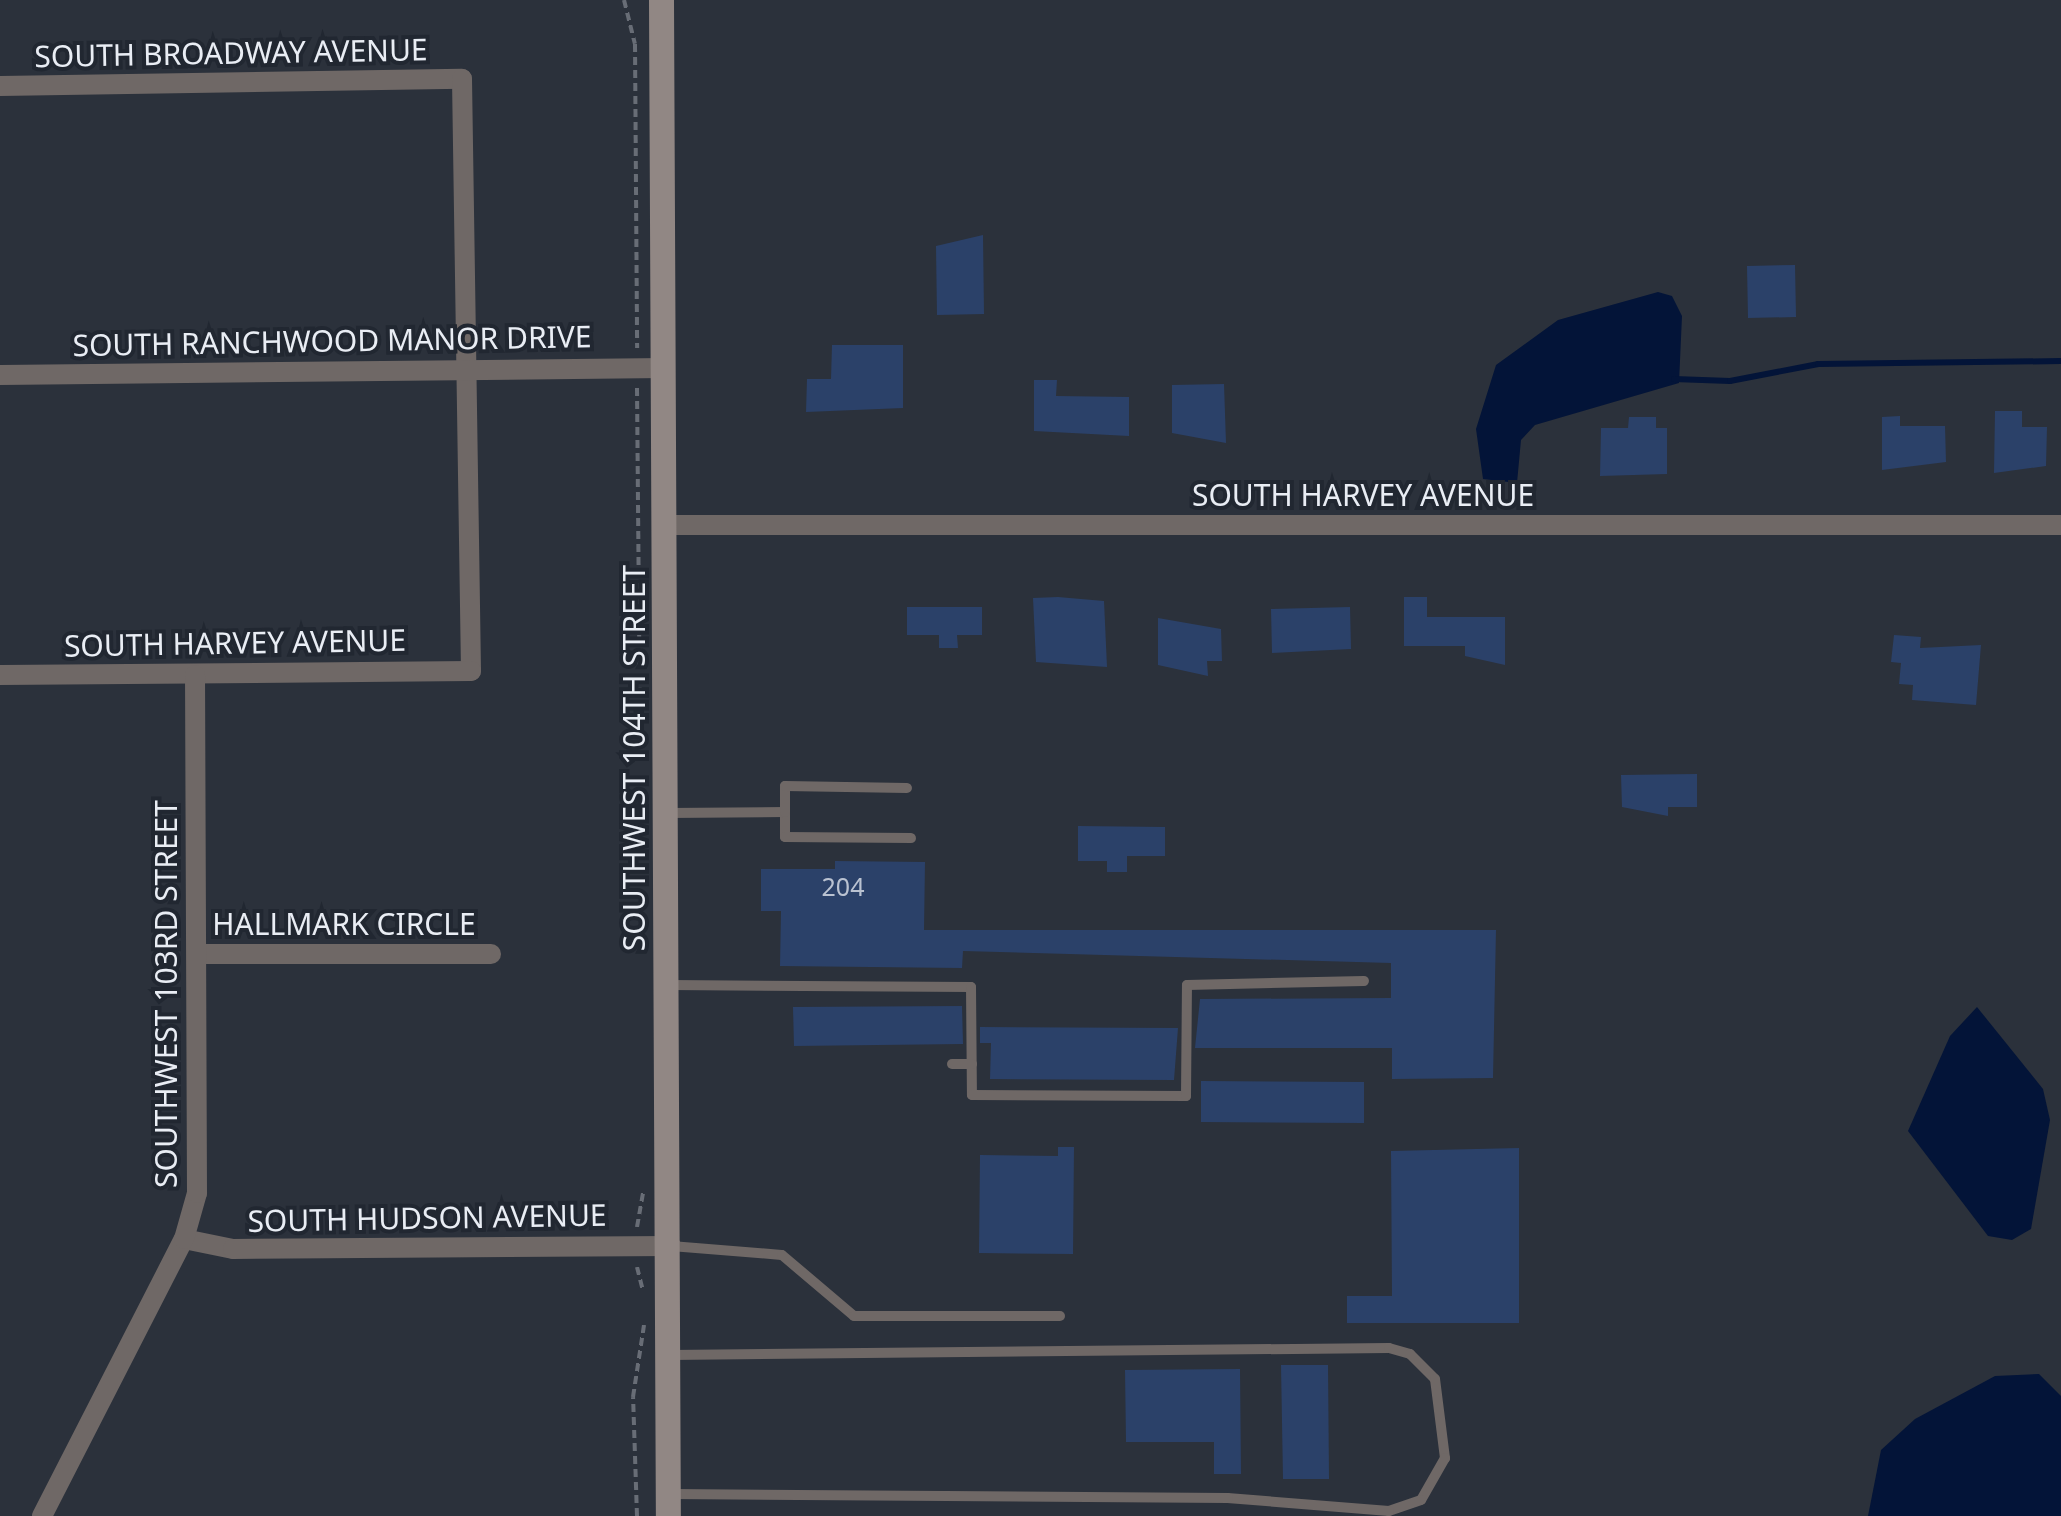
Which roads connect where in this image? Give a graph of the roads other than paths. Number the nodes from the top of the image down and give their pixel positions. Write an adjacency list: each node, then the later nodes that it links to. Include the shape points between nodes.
1 (661, 0): 3 (main road, SOUTHWEST 104TH STREET)
2 (0, 86): 4 (street, SOUTH BROADWAY AVENUE, via 462,79)
3 (664, 368): 4 (street, SOUTH RANCHWOOD MANOR DRIVE); 6 (main road, SOUTHWEST 104TH STREET)
4 (466, 371): 5 (street, SOUTH RANCHWOOD MANOR DRIVE); 9 (street, SOUTH HARVEY AVENUE, via 471,671)
5 (0, 375)
6 (664, 525): 7 (street, SOUTH HARVEY AVENUE); 11 (main road, SOUTHWEST 104TH STREET)
7 (2061, 526)
8 (0, 674): 9 (street, SOUTH HARVEY AVENUE)
9 (196, 675): 14 (street, SOUTHWEST 103RD STREET)
10 (907, 788): 12 (lane, via 785,786)
11 (667, 812): 12 (lane); 17 (main road, SOUTHWEST 104TH STREET)
12 (786, 812): 13 (lane, via 786,837)
13 (912, 838)
14 (197, 954): 15 (street, HALLMARK CIRCLE); 20 (street, SOUTHWEST 103RD STREET, via 199,1178)
15 (491, 954)
16 (1364, 980): 19 (lane, via 1187,985 1186,1096 972,1095)
17 (668, 985): 19 (lane, via 971,986); 21 (main road, SOUTHWEST 104TH STREET)
18 (952, 1064): 19 (lane)
19 (972, 1064)
20 (184, 1238): 21 (street, SOUTH HUDSON AVENUE, via 233,1250); 25 (street, SOUTHWEST 103RD STREET)
21 (671, 1246): 22 (lane, via 782,1255 854,1316); 23 (main road, SOUTHWEST 104TH STREET)
22 (1060, 1316)
23 (670, 1355): 24 (main road, SOUTHWEST 104TH STREET); 24 (lane, via 1390,1348 1410,1354 1436,1379 1445,1458 1421,1500 1389,1511 1228,1498)
24 (668, 1505)
25 (42, 1516)

